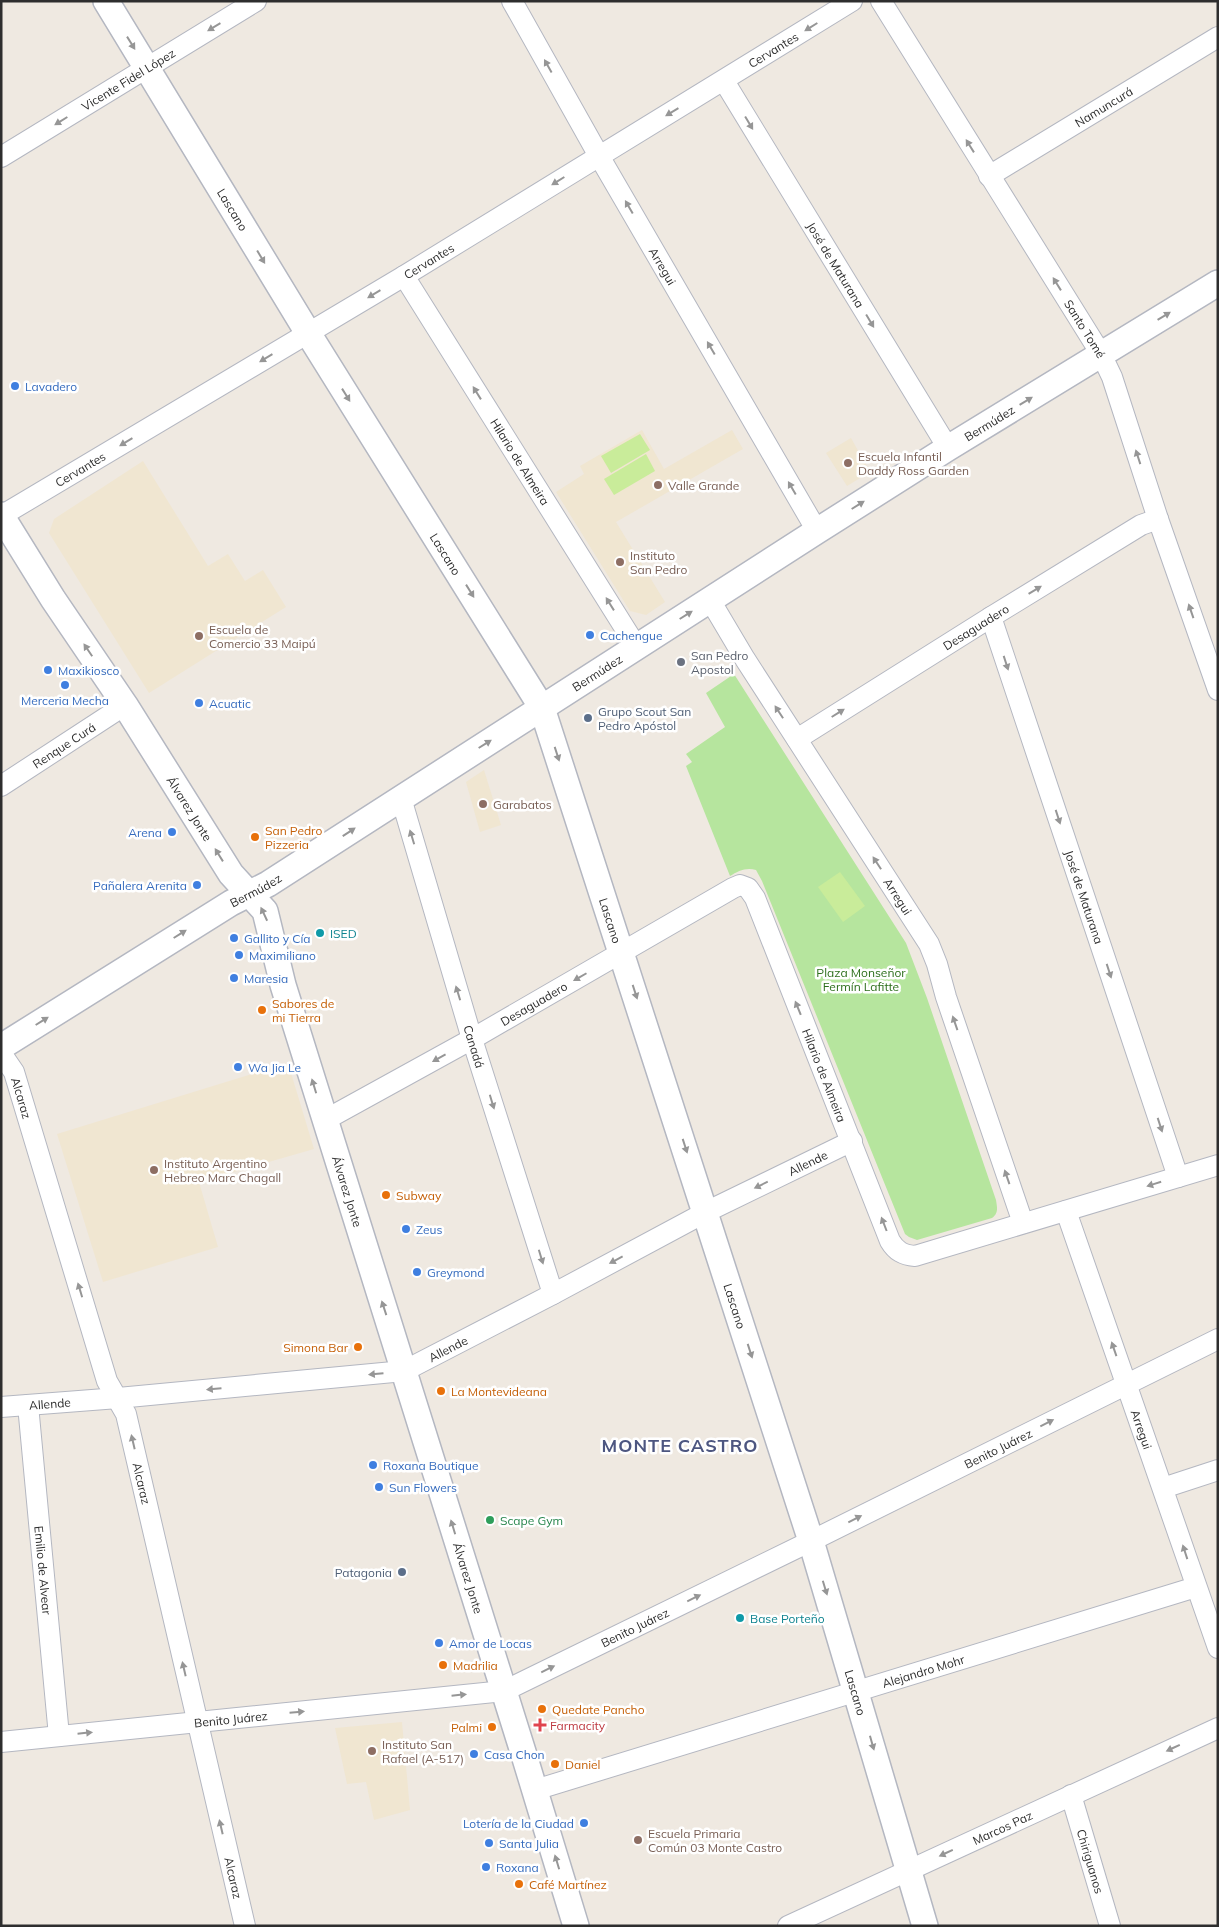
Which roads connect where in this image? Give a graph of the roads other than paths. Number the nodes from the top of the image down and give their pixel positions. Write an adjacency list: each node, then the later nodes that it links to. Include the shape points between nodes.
1 (106, 1): 7 (street, Lascano, one-way to 7)
2 (256, 1): 7 (street, Vicente Fidel López, one-way to 7)
3 (512, 1): 9 (street, Arregui, one-way to 3)
4 (852, 1): 8 (street, Cervantes, one-way to 8)
5 (881, 1): 11 (street, Santo Tomé, one-way to 5)
6 (1218, 37): 11 (street, Namuncurá)
7 (147, 68): 10 (street, Vicente Fidel López, one-way to 10); 14 (street, Lascano, one-way to 14)
8 (724, 81): 9 (street, Cervantes, one-way to 9); 16 (street, José de Maturana, one-way to 16)
9 (599, 156): 12 (street, Cervantes, one-way to 12); 19 (street, Arregui, one-way to 9)
10 (1, 157)
11 (989, 176): 15 (street, Santo Tomé, one-way to 11)
12 (404, 276): 14 (street, Cervantes, one-way to 14); 23 (street, Hilario de Almeira, one-way to 12)
13 (1218, 283): 15 (street, Bermúdez, one-way to 13)
14 (308, 334): 17 (street, Cervantes, one-way to 17); 26 (street, Lascano, one-way to 26)
15 (1101, 354): 16 (street, Bermúdez, one-way to 15); 18 (street, Santo Tomé, one-way to 15, via 1112,377)
16 (948, 448): 19 (street, Bermúdez, one-way to 16)
17 (1, 515): 25 (street, Álvarez Jonte, one-way to 17)
18 (1158, 519): 21 (street, Desaguadero, one-way to 18, via 1141,525); 22 (street, Santo Tomé, one-way to 18)
19 (817, 531): 20 (street, Bermúdez)
20 (710, 600): 23 (street, Bermúdez, one-way to 20); 27 (street, Arregui, one-way to 20)
21 (991, 617): 27 (street, Desaguadero, one-way to 21); 39 (street, José de Maturana, one-way to 39)
22 (1209, 635): 24 (street, Santo Tomé)
23 (636, 646): 26 (street, Bermúdez)
24 (1218, 690)
25 (126, 705): 28 (street, Renque Curá); 31 (street, Álvarez Jonte, one-way to 25, via 231,874)
26 (542, 708): 29 (street, Bermúdez, one-way to 26); 32 (street, Lascano, one-way to 32)
27 (796, 739): 42 (street, Arregui, one-way to 27, via 929,944)
28 (1, 786)
29 (401, 798): 31 (street, Bermúdez, one-way to 29); 33 (street, Canadá, one-way to 29)
30 (740, 885): 32 (street, Desaguadero); 37 (street, Hilario de Almeira, one-way to 30, via 755,898 748,888)
31 (249, 893): 34 (street, Bermúdez, one-way to 31); 36 (street, Álvarez Jonte, one-way to 31, via 283,985 265,911)
32 (623, 953): 33 (street, Desaguadero, one-way to 33); 41 (street, Lascano, one-way to 41)
33 (472, 1039): 36 (street, Desaguadero, one-way to 36); 43 (street, Canadá, one-way to 43)
34 (1, 1047)
35 (1, 1053): 47 (street, Alcaraz, one-way to 35, via 107,1381 14,1072)
36 (325, 1120): 45 (street, Álvarez Jonte, one-way to 36)
37 (852, 1141): 41 (street, Allende, one-way to 41); 42 (street, Hilario de Almeira, one-way to 37, via 915,1256 901,1253 890,1241)
38 (1218, 1165): 39 (street)
39 (1178, 1177): 40 (street, one-way to 40)
40 (1066, 1211): 42 (street); 46 (street, Arregui, one-way to 40)
41 (706, 1212): 43 (street, Allende, one-way to 43); 52 (street, Lascano, one-way to 52)
42 (1023, 1223)
43 (553, 1294): 45 (street, Allende)
44 (1218, 1339): 46 (street, Benito Juárez)
45 (404, 1371): 47 (street, Allende, one-way to 47); 55 (street, Álvarez Jonte, one-way to 45)
46 (1126, 1384): 51 (street, Arregui); 52 (street, Benito Juárez, one-way to 46)
47 (118, 1398): 48 (street, Allende); 57 (street, Alcaraz, one-way to 47, via 126,1414)
48 (28, 1405): 49 (street, Allende); 59 (street, Emilio de Alvear)
49 (1, 1407)
50 (1218, 1470): 51 (street)
51 (1164, 1488): 53 (street, Arregui, one-way to 51)
52 (812, 1541): 55 (street, Benito Juárez, one-way to 52); 56 (street, Lascano, one-way to 56)
53 (1196, 1587): 54 (street, Arregui); 56 (street, Alejandro Mohr)
54 (1218, 1648)
55 (504, 1691): 57 (street, Benito Juárez, one-way to 55); 61 (street, Álvarez Jonte)
56 (856, 1692): 61 (street, Alejandro Mohr); 63 (street, Lascano, one-way to 63)
57 (196, 1721): 59 (street, Benito Juárez, one-way to 57); 64 (street, Alcaraz, one-way to 57)
58 (1218, 1728): 62 (street, Marcos Paz, one-way to 62)
59 (59, 1736): 60 (street, Benito Juárez)
60 (1, 1742)
61 (535, 1790): 65 (street, Álvarez Jonte, one-way to 61)
62 (1071, 1795): 63 (street, Marcos Paz, one-way to 63); 68 (street, Chiriguanos)
63 (909, 1870): 66 (street, Marcos Paz); 67 (street, Lascano)
64 (245, 1926)
65 (576, 1926)
66 (788, 1926)
67 (925, 1926)
68 (1110, 1926)

